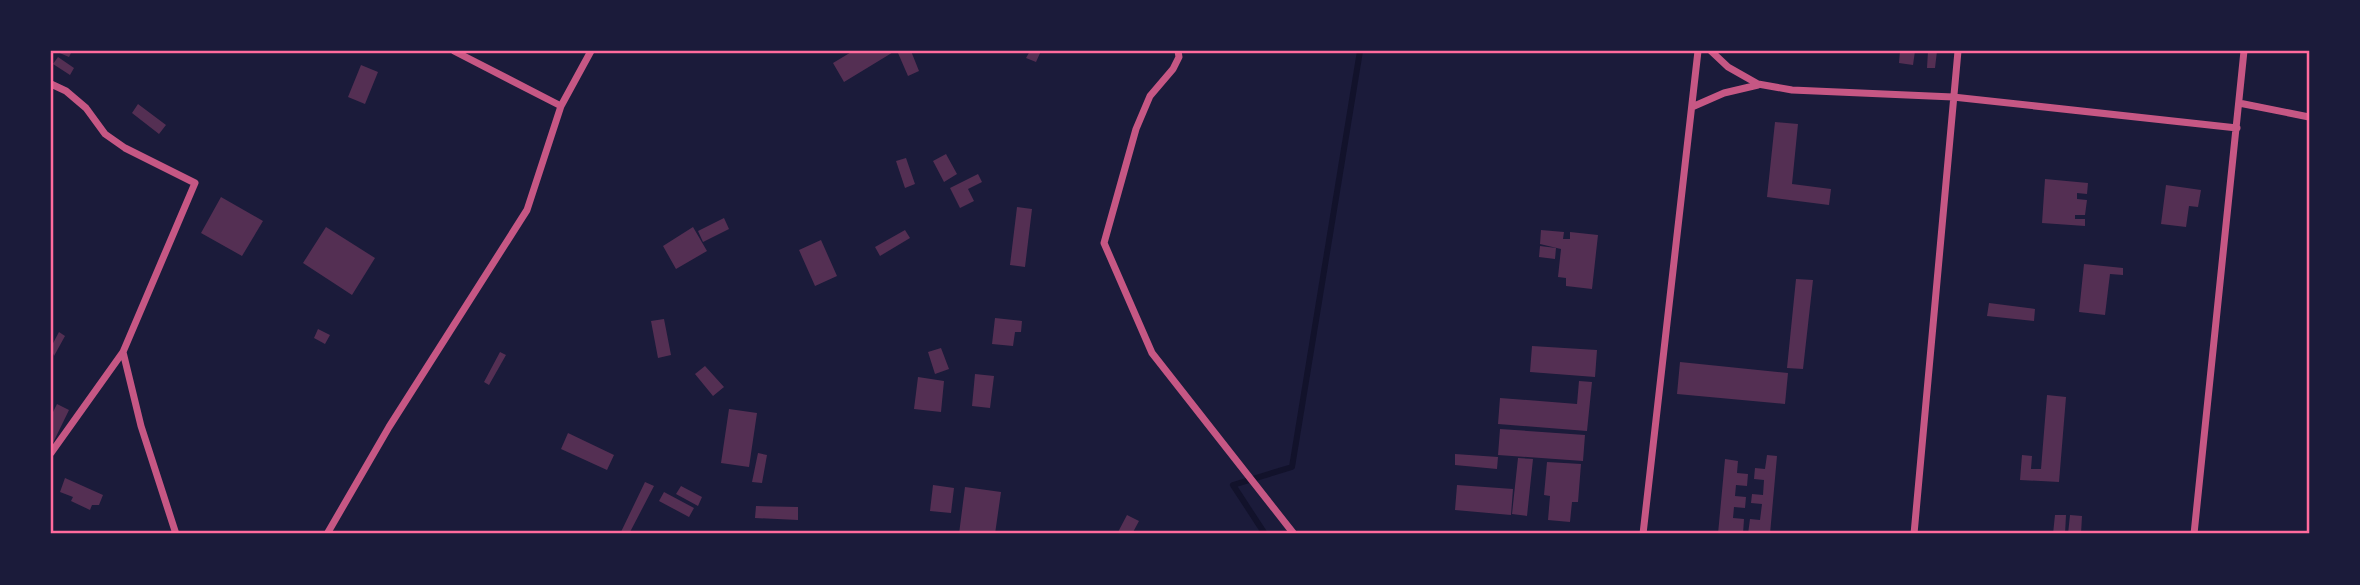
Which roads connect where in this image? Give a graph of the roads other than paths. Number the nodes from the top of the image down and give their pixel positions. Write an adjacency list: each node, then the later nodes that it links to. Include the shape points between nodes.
1 (454, 51): 12 (street)
2 (591, 51): 12 (street)
3 (1178, 51): 20 (street, via 1174,69 1150,96 1136,129 1104,243 1153,353)
4 (1698, 51): 13 (street)
5 (1711, 51): 9 (street)
6 (1958, 51): 10 (street)
7 (2245, 51): 11 (street)
8 (51, 83): 16 (street, via 86,108 105,134 125,148 195,183)
9 (1758, 84): 10 (street, via 1792,90); 13 (street)
10 (1953, 97): 15 (street); 22 (street)
11 (2239, 103): 14 (street); 15 (street)
12 (561, 106): 19 (street, via 527,210)
13 (1692, 107): 21 (street)
14 (2309, 117)
15 (2237, 128): 23 (street)
16 (122, 352): 17 (street); 18 (street)
17 (51, 453)
18 (176, 534)
19 (327, 534)
20 (1294, 534)
21 (1643, 534)
22 (1914, 534)
23 (2194, 534)

